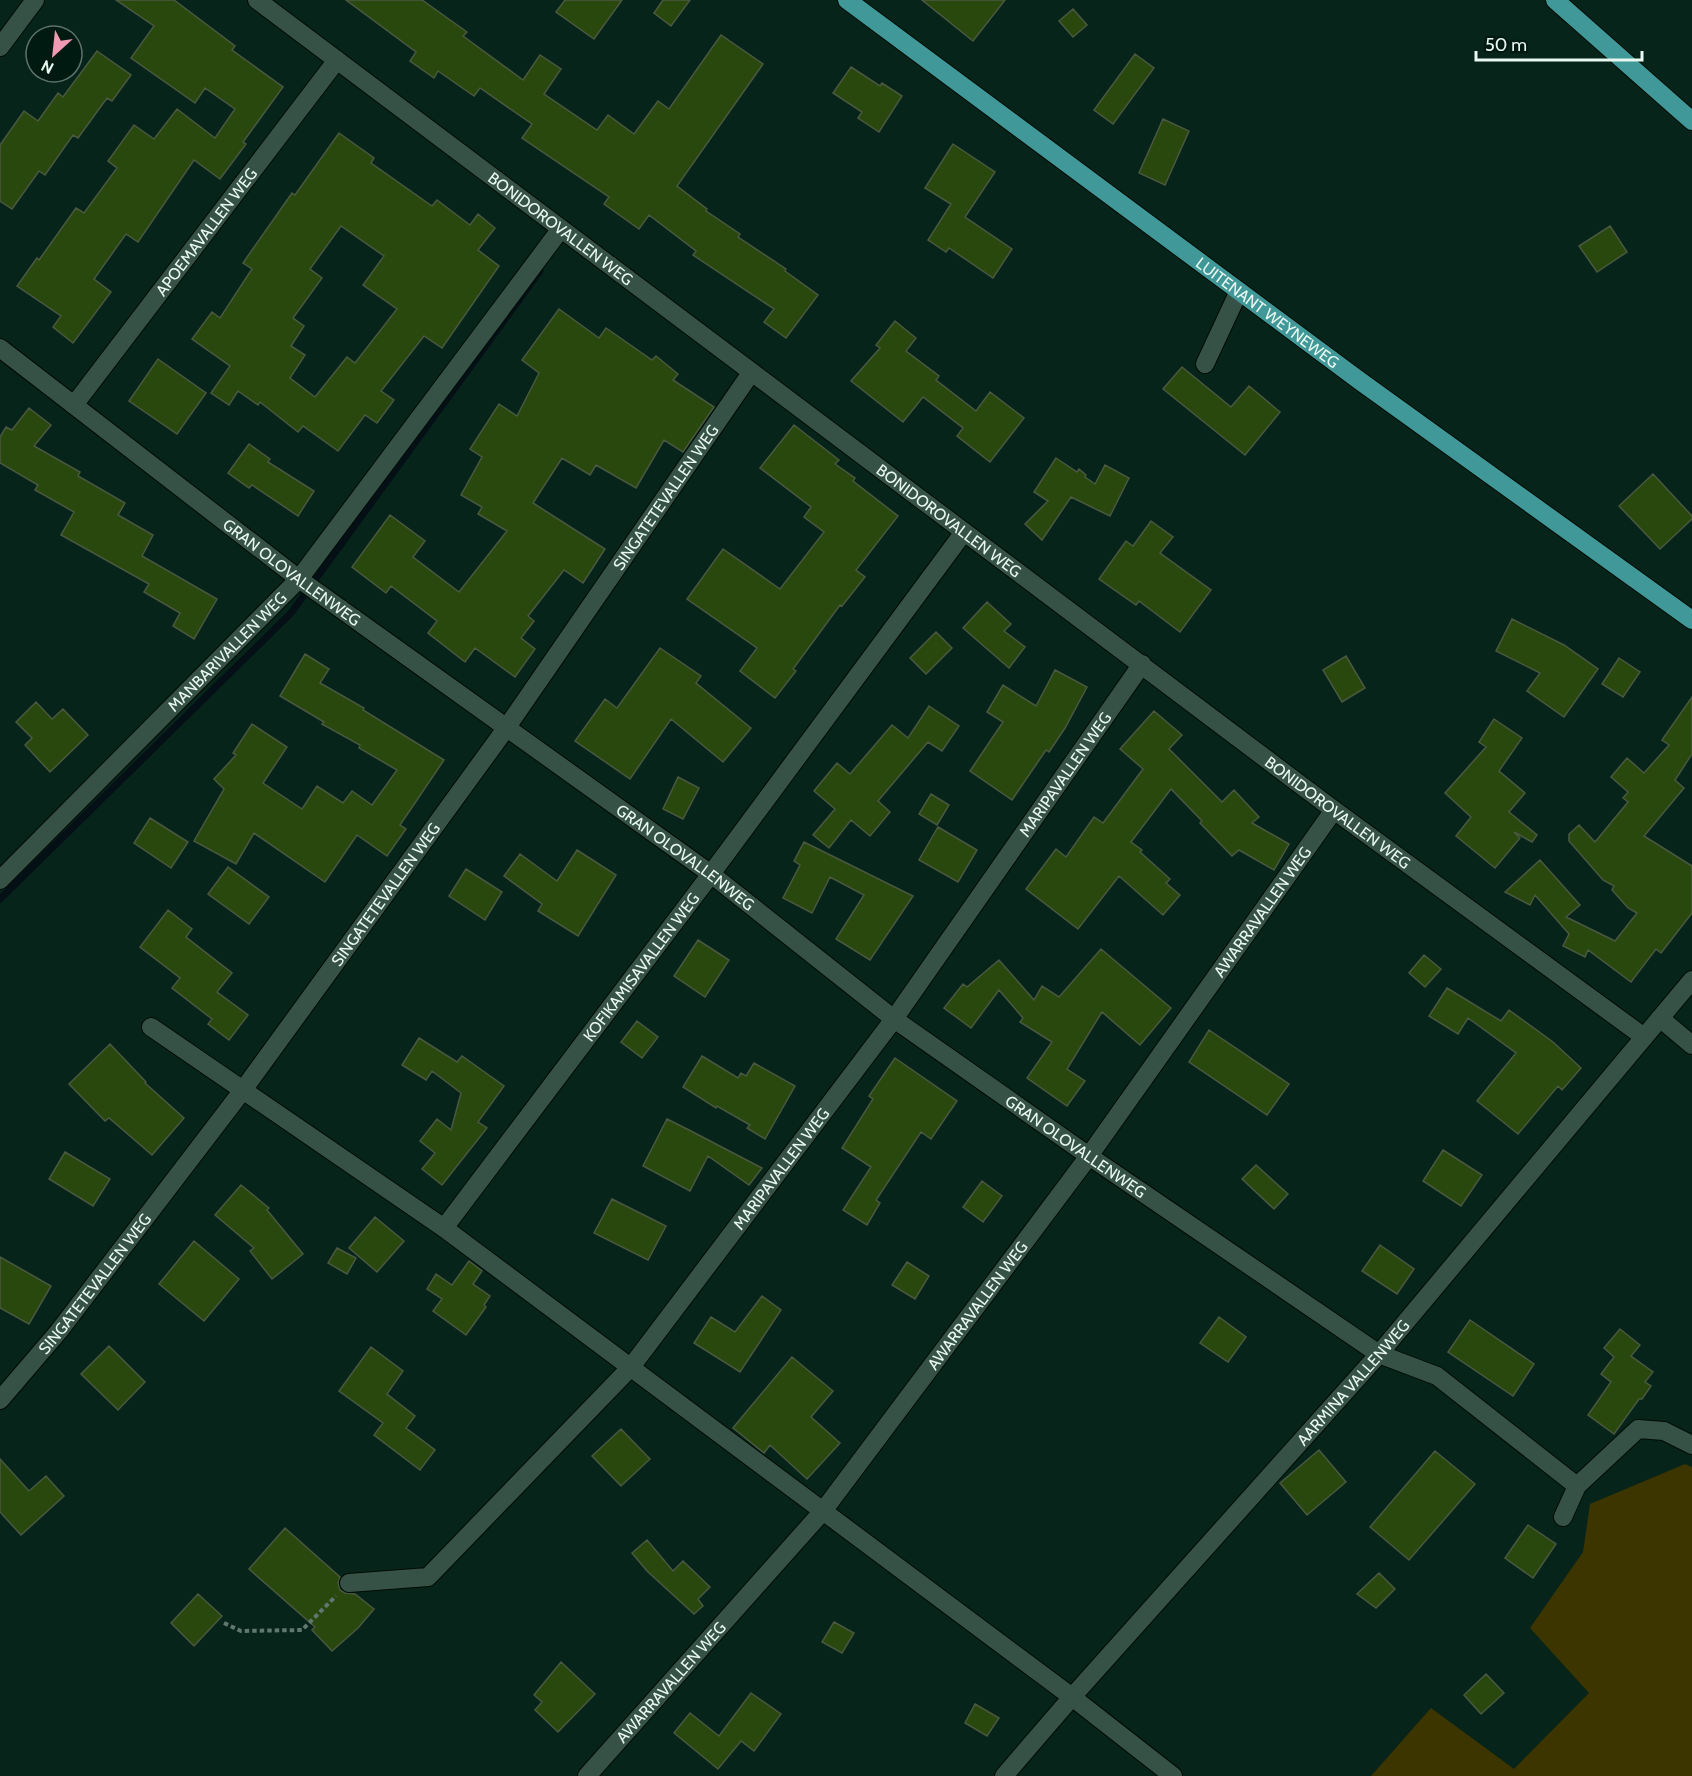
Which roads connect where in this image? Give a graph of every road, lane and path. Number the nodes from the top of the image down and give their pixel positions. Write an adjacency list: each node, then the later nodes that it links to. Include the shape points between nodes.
1 (35, 0): 5 (street)
2 (257, 0): 6 (street, BONIDOROVALLEN WEG)
3 (847, 0): 9 (main road, LUITENANT WEYNEWEG)
4 (1555, 0): 7 (main road)
5 (0, 47)
6 (337, 60): 8 (street, BONIDOROVALLEN WEG); 13 (street, APOEMAVALLEN WEG)
7 (1692, 121)
8 (560, 230): 12 (street, BONIDOROVALLEN WEG); 15 (street, MANBARIVALLEN WEG)
9 (1239, 291): 11 (street); 16 (main road, LUITENANT WEYNEWEG)
10 (0, 348): 13 (street, GRAN OLOVALLENWEG)
11 (1205, 364)
12 (751, 374): 14 (street, BONIDOROVALLEN WEG); 18 (street, SINGATETEVALLEN WEG)
13 (74, 405): 15 (street, GRAN OLOVALLENWEG)
14 (964, 532): 17 (street, BONIDOROVALLEN WEG); 20 (street, KOFIKAMISAVALLEN WEG)
15 (299, 579): 18 (street, GRAN OLOVALLENWEG); 21 (street, MANBARIVALLEN WEG)
16 (1692, 620)
17 (1142, 664): 19 (street, BONIDOROVALLEN WEG); 24 (street, MARIPAVALLEN WEG)
18 (507, 728): 20 (street, GRAN OLOVALLENWEG); 28 (street, SINGATETEVALLEN WEG)
19 (1335, 810): 26 (street, BONIDOROVALLEN WEG); 29 (street, AWARRAVALLEN WEG)
20 (711, 874): 24 (street, GRAN OLOVALLENWEG); 30 (street, KOFIKAMISAVALLEN WEG)
21 (0, 880)
22 (1692, 980): 23 (street, AARMINA VALLENWEG)
23 (1660, 1018): 26 (street, AARMINA VALLENWEG); 27 (street)
24 (894, 1019): 29 (street, GRAN OLOVALLENWEG); 32 (street, MARIPAVALLEN WEG)
25 (151, 1027): 28 (street)
26 (1644, 1037): 31 (street, AARMINA VALLENWEG)
27 (1692, 1045)
28 (243, 1090): 30 (street); 33 (street, SINGATETEVALLEN WEG, via 59,1331)
29 (1089, 1156): 31 (street, GRAN OLOVALLENWEG); 36 (street, AWARRAVALLEN WEG)
30 (444, 1228): 32 (street)
31 (1379, 1354): 35 (street, GRAN OLOVALLENWEG, via 1437,1376); 40 (street, AARMINA VALLENWEG)
32 (632, 1367): 36 (street); 38 (street, MARIPAVALLEN WEG, via 428,1577)
33 (0, 1400)
34 (1692, 1445): 35 (street, via 1664,1431 1638,1429)
35 (1577, 1486): 37 (street)
36 (823, 1511): 40 (street); 41 (street, AWARRAVALLEN WEG)
37 (1563, 1517)
38 (349, 1583): 39 (path, via 302,1630 241,1631)
39 (224, 1623)
40 (1072, 1697): 42 (street, AARMINA VALLENWEG); 43 (street)
41 (587, 1776)
42 (1005, 1776)
43 (1173, 1776)

